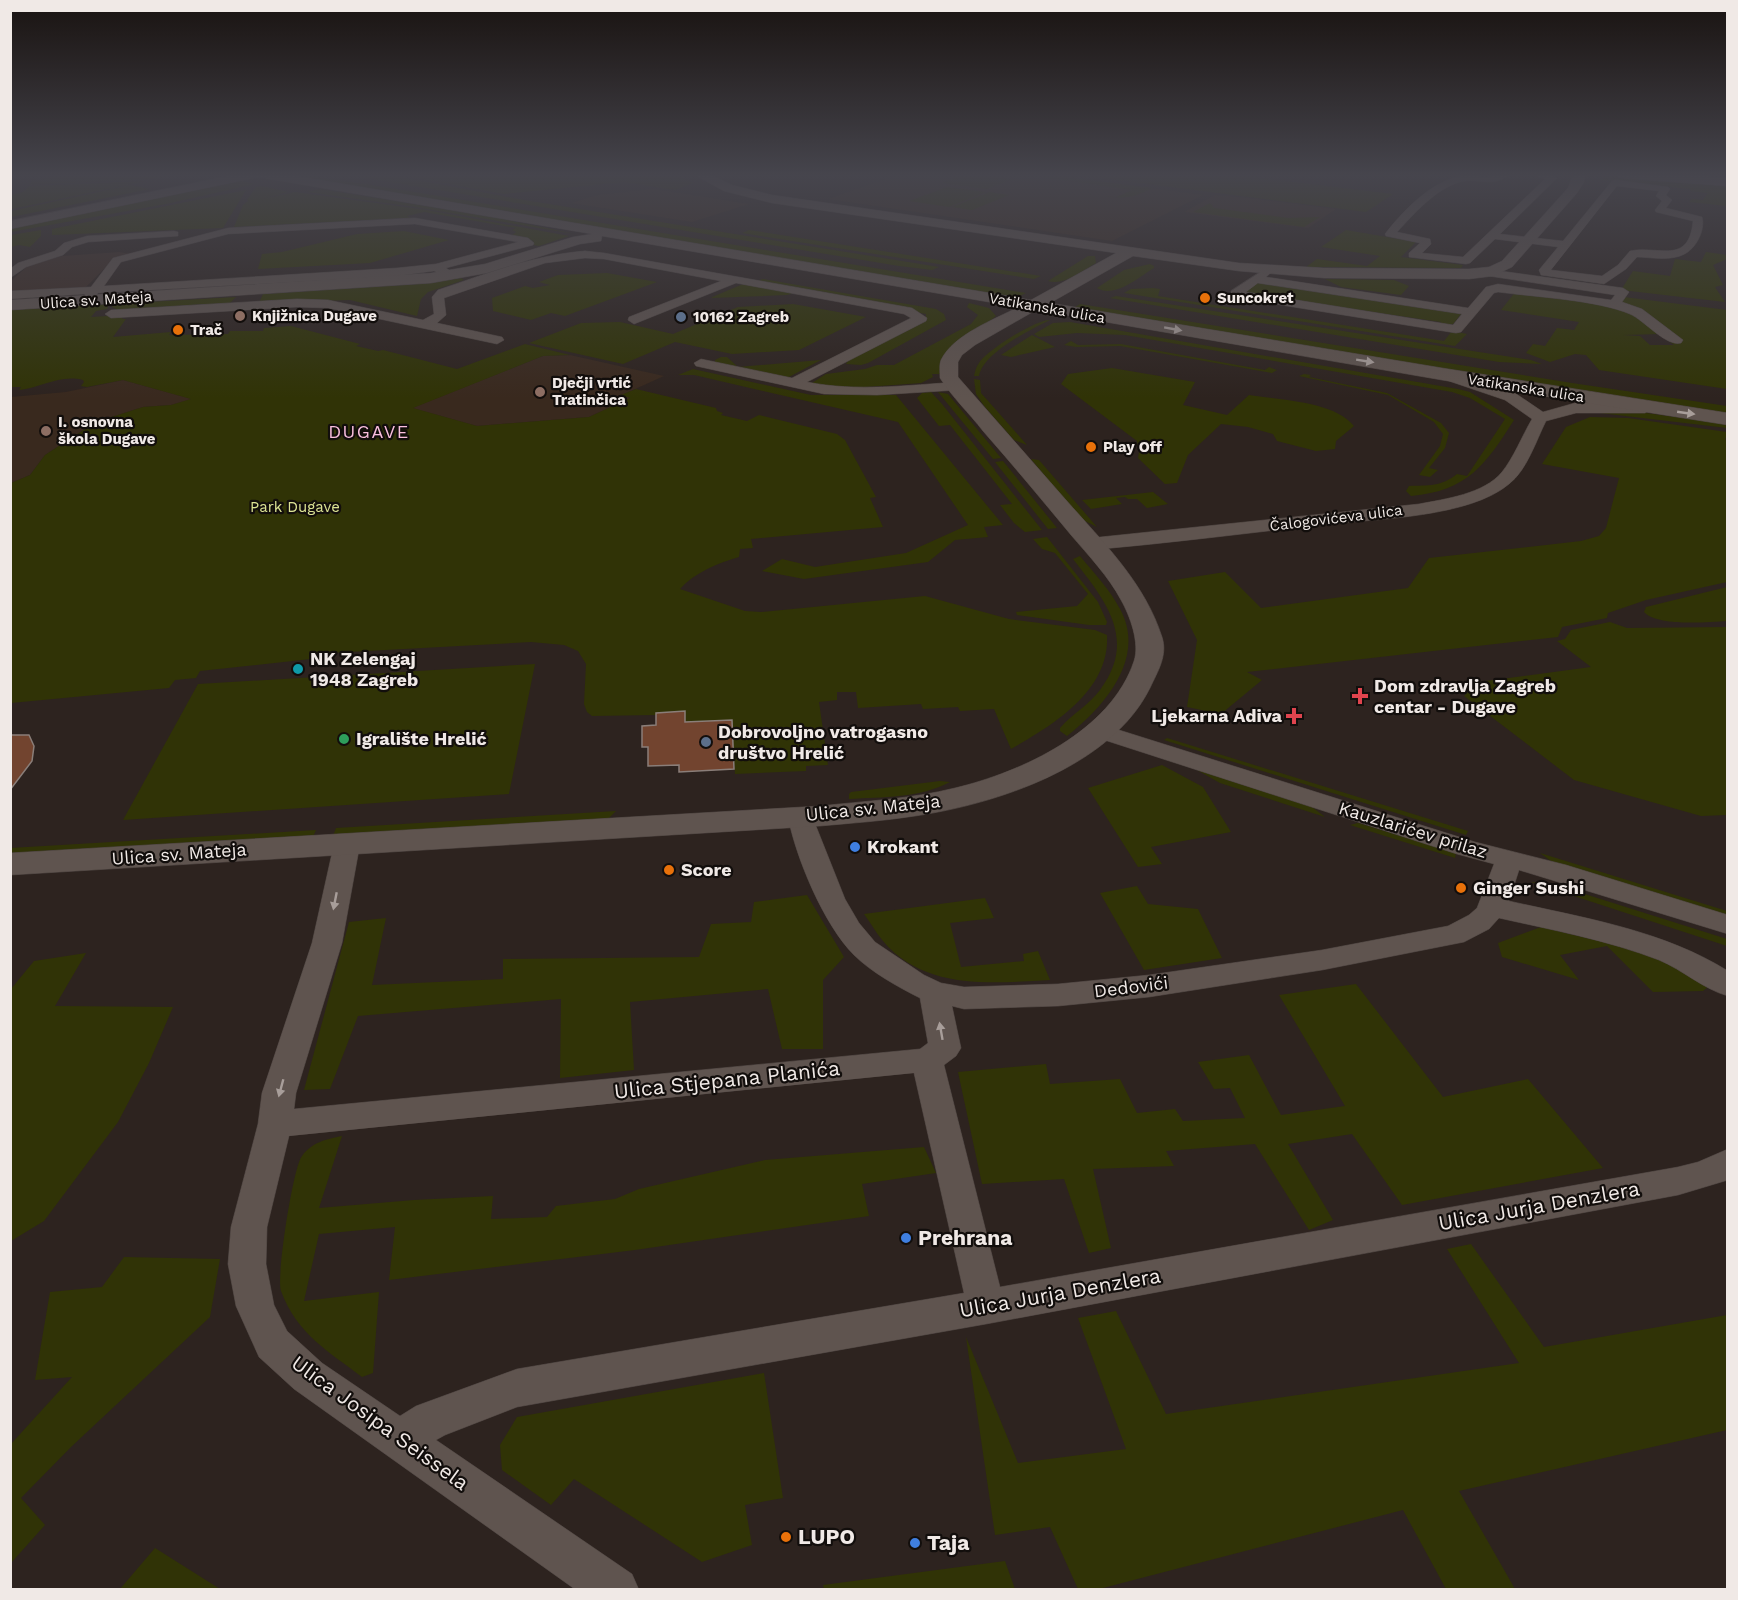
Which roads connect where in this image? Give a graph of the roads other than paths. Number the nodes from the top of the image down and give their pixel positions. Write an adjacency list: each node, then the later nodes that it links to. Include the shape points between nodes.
1 (64, 249): 20 (street, via 22,265)
2 (160, 249): 28 (street, via 117,260)
3 (511, 249): 16 (street)
4 (550, 249): 21 (street, Ulica sv. Mateja)
5 (696, 249): 26 (street, Vatikanska ulica)
6 (770, 249): 24 (street, Vatikanska ulica)
7 (1082, 249): 17 (street, via 1096,253)
8 (1107, 249): 14 (street)
9 (1420, 249): 10 (street, via 1413,255 1459,262 1468,260)
10 (1480, 249)
11 (1520, 249): 19 (street, via 1507,264)
12 (1561, 249): 13 (street, via 1545,273 1600,280 1622,267 1634,253 1681,254)
13 (1686, 249)
14 (1136, 253): 15 (street); 17 (street)
15 (1222, 265): 17 (street, via 1152,262); 18 (street)
16 (436, 267): 21 (street); 28 (street)
17 (1107, 269): 25 (street)
18 (1268, 270): 19 (street); 22 (street)
19 (1486, 273): 32 (street, via 1623,292)
20 (10, 275)
21 (451, 275): 29 (street, Ulica sv. Mateja)
22 (1255, 279): 34 (street); 34 (street, via 1234,294 1456,329)
23 (734, 280): 38 (street); 40 (street, via 596,254 564,255 442,293 438,297 440,315); 45 (street, via 908,311 921,318)
24 (988, 285): 25 (street); 30 (street, Vatikanska ulica)
25 (1088, 286): 30 (street)
26 (965, 294): 30 (street, Vatikanska ulica); 39 (street, via 1001,308)
27 (10, 295): 28 (street)
28 (91, 295): 29 (street, Ulica sv. Mateja); 33 (street, Ulica sv. Mateja)
29 (249, 298): 35 (street, Ulica sv. Mateja); 40 (street, Ulica sv. Mateja, via 328,304)
30 (1049, 302): 36 (street, Vatikanska ulica); 37 (street, Vatikanska ulica); 39 (street)
31 (1122, 303): 36 (street)
32 (1614, 303): 34 (street, via 1498,288 1490,290); 42 (street, via 1637,312)
33 (10, 305)
34 (1471, 312)
35 (111, 314)
36 (1167, 315): 47 (street, Vatikanska ulica)
37 (1094, 316): 39 (street); 44 (street, Vatikanska ulica, one-way to 44)
38 (634, 320)
39 (1011, 322): 46 (street, via 966,359)
40 (425, 324): 41 (street, Ulica sv. Mateja)
41 (497, 340)
42 (1676, 340)
43 (701, 363): 45 (street)
44 (1442, 374): 48 (street, Vatikanska ulica); 49 (street, via 1513,397)
45 (792, 384): 46 (street, via 840,392)
46 (958, 386): 51 (street, Ulica sv. Mateja, via 981,418)
47 (1728, 404)
48 (1645, 408): 49 (street, via 1575,408); 50 (street, Vatikanska ulica, one-way to 50)
49 (1540, 418): 51 (street, Čalogovićeva ulica, via 1505,480 1463,500 1249,529)
50 (1728, 419)
51 (1091, 544): 52 (street, Ulica sv. Mateja, via 1134,599 1150,646 1149,660 1131,696)
52 (1100, 730): 53 (street, Ulica sv. Mateja, via 1064,757 964,796 916,806); 55 (street, Kauzlarićev prilaz)
53 (801, 817): 54 (street, Ulica sv. Mateja); 60 (street, Dedovići, via 819,871 848,929 865,949 888,966)
54 (347, 844): 56 (street, Ulica sv. Mateja); 62 (street, one-way to 62, via 327,943 279,1093)
55 (1509, 859): 57 (street, Dedovići); 58 (street, Kauzlarićev prilaz)
56 (10, 864)
57 (1492, 907): 59 (street, via 1651,944 1683,957); 60 (street, Dedovići, via 1475,927 1454,935 1322,960 1149,986 1058,995 963,998)
58 (1728, 925)
59 (1728, 986)
60 (934, 992): 61 (street, one-way to 60, via 945,1048)
61 (927, 1060): 62 (street, Ulica Stjepana Planića); 64 (street)
62 (275, 1124): 65 (street, Ulica Josipa Seissela, via 249,1227 247,1264 255,1306 273,1344 308,1376)
63 (1728, 1163): 64 (street, Ulica Jurja Denzlera, via 1678,1181)
64 (986, 1307): 65 (street, Ulica Jurja Denzlera, via 517,1388 431,1420)
65 (400, 1440): 66 (street, Ulica Josipa Seissela)
66 (616, 1590)

